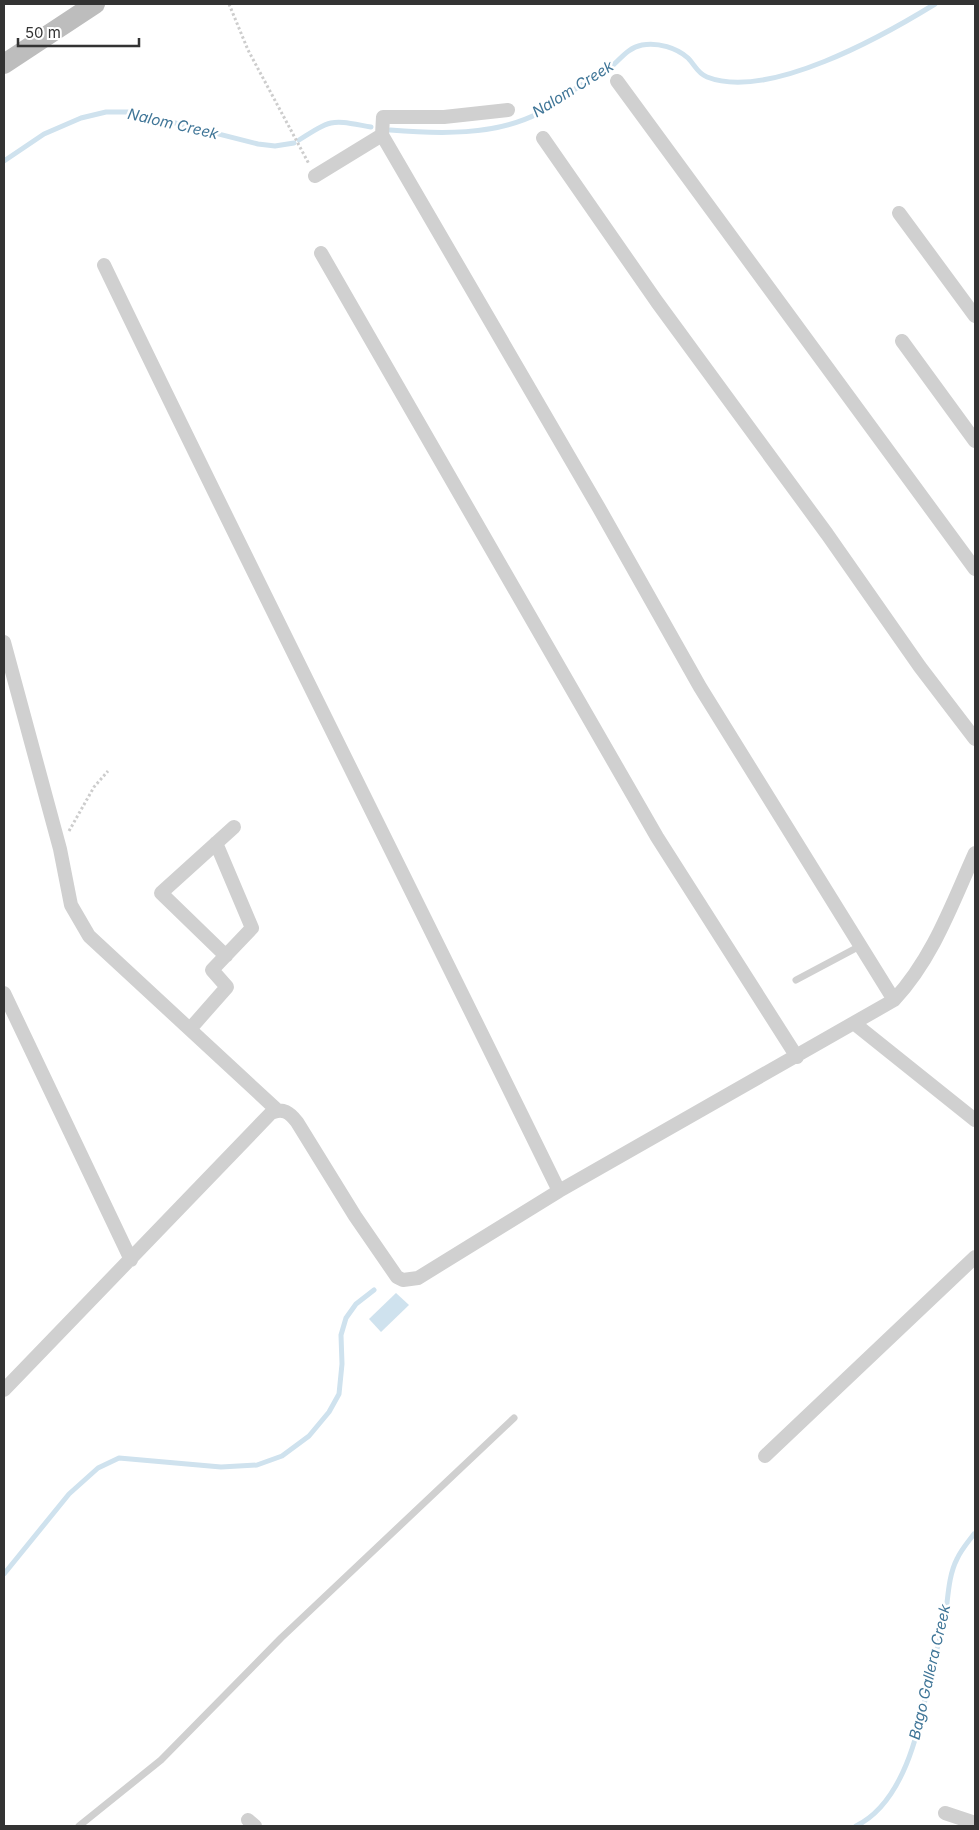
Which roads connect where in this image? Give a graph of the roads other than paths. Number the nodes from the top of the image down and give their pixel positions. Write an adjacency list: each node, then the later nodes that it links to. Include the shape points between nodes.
1 (94, 4): 2 (street)
2 (4, 64)
3 (617, 81): 14 (street)
4 (508, 110): 5 (street, via 444,117 383,117)
5 (382, 135): 7 (street); 20 (street, via 700,687)
6 (543, 138): 16 (street, via 920,667)
7 (315, 176)
8 (899, 213): 11 (street)
9 (321, 253): 27 (street, via 657,837)
10 (104, 266): 30 (street)
11 (975, 316)
12 (902, 341): 13 (street)
13 (975, 441)
14 (975, 569)
15 (4, 642): 26 (street, via 60,849 71,906 82,927 102,948)
16 (975, 739)
17 (234, 828): 18 (street)
18 (216, 844): 21 (street, via 252,928); 21 (street, via 161,893)
19 (975, 853): 24 (street, via 932,948 913,979)
20 (860, 946): 22 (lane); 24 (street)
21 (226, 956): 26 (street, via 212,970 227,987)
22 (796, 980)
23 (4, 993): 32 (street)
24 (894, 1000): 25 (street)
25 (855, 1024): 27 (street); 29 (street)
26 (190, 1029): 28 (street)
27 (797, 1057): 30 (street)
28 (277, 1110): 30 (street, via 287,1112 297,1122 389,1268 403,1280 418,1278); 32 (street)
29 (975, 1120)
30 (559, 1191)
31 (975, 1257): 35 (street)
32 (131, 1260): 33 (street)
33 (4, 1390)
34 (514, 1418): 38 (lane, via 281,1638 161,1760)
35 (765, 1456)
36 (945, 1813): 37 (street)
37 (975, 1823)
38 (79, 1826)

